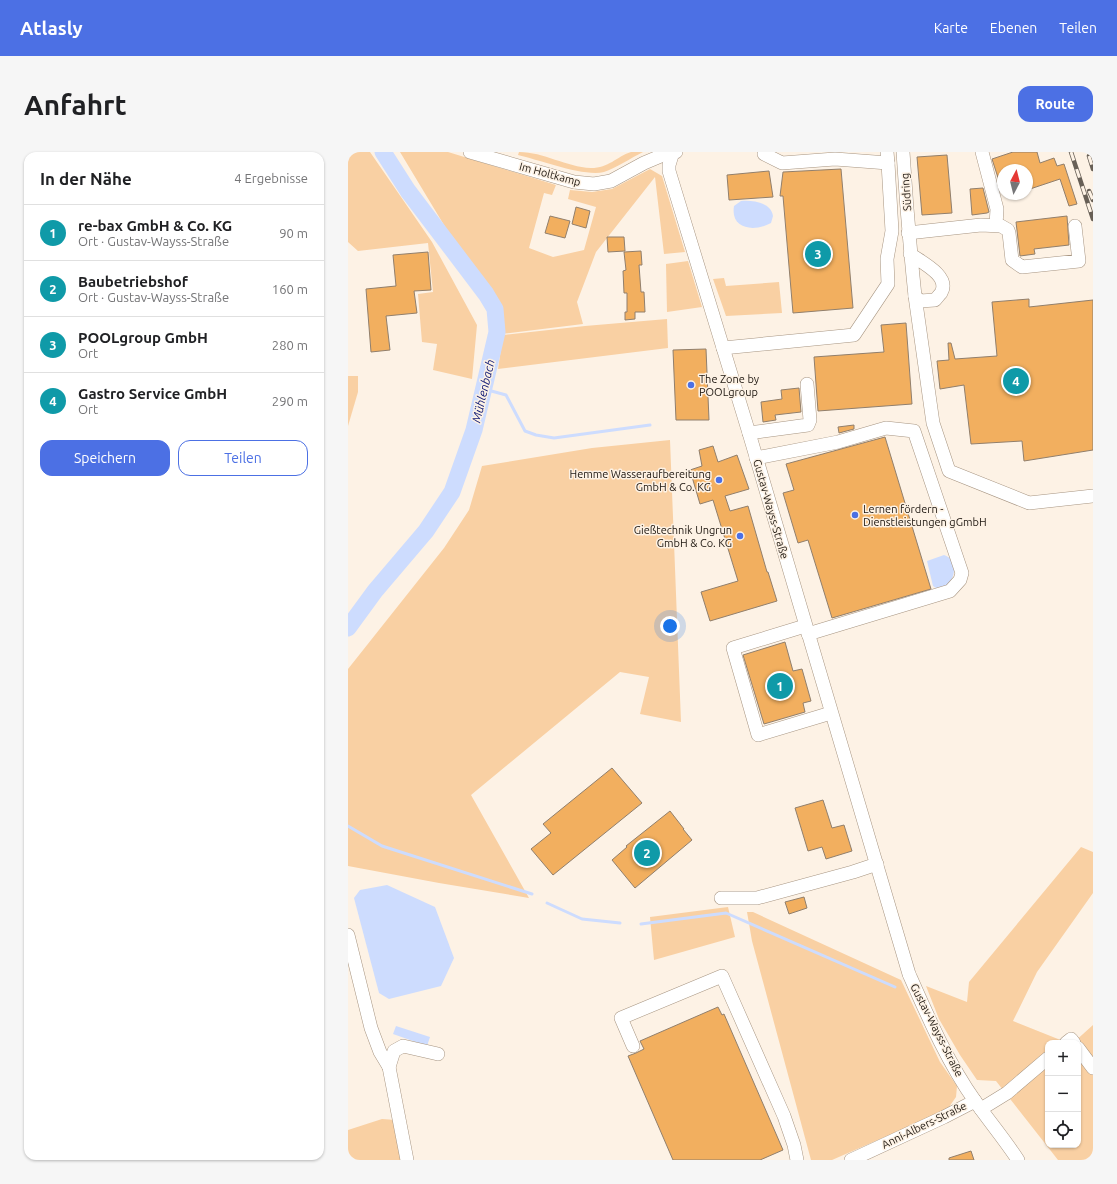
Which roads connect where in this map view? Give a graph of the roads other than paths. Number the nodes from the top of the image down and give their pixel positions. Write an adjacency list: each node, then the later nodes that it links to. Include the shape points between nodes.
1 (470, 152): 4 (street, Im Holtkamp, via 574,182 594,184 611,181 644,163)
2 (903, 152): 9 (street, Südring)
3 (982, 152): 7 (street, via 997,209)
4 (674, 153): 12 (street, Gustav-Wayss-Straße, via 668,165 669,171)
5 (764, 154): 6 (street, via 782,164)
6 (887, 158): 12 (street, via 892,231 887,259 888,284 854,335)
7 (996, 225): 8 (street, via 1008,230 1012,260 1022,267 1079,262); 9 (street)
8 (1075, 226)
9 (908, 233): 10 (street, Südring)
10 (910, 254): 11 (street, Südring); 11 (street, via 940,275 943,282 942,292 934,300 920,301)
11 (914, 296): 16 (street, Südring, via 933,423 948,471 1029,503)
12 (723, 348): 14 (street, Gustav-Wayss-Straße)
13 (807, 384): 14 (street, via 810,420 808,425)
14 (748, 433): 15 (street, Gustav-Wayss-Straße)
15 (756, 458): 17 (street, Gustav-Wayss-Straße); 17 (street, via 838,442 886,428 914,431 962,572 960,580 950,591)
16 (1093, 496)
17 (807, 630): 18 (street, Gustav-Wayss-Straße); 18 (street, via 733,648 758,734)
18 (831, 713): 19 (street, Gustav-Wayss-Straße)
19 (877, 864): 20 (street, via 757,898); 28 (street, Gustav-Wayss-Straße, via 909,974 931,1024)
20 (721, 898)
21 (348, 935): 26 (street, via 371,1028)
22 (632, 1046): 30 (street, via 621,1018 722,976 784,1116)
23 (1081, 1052): 27 (street)
24 (438, 1054): 26 (street, via 404,1046 394,1051)
25 (1045, 1061): 28 (street, Anni-Albers-Straße, via 1007,1093)
26 (389, 1067): 29 (street)
27 (1093, 1068)
28 (978, 1105): 31 (street, Anni-Albers-Straße, via 944,1117); 32 (street, Gustav-Wayss-Straße)
29 (408, 1160)
30 (797, 1160)
31 (851, 1160)
32 (1018, 1160)

